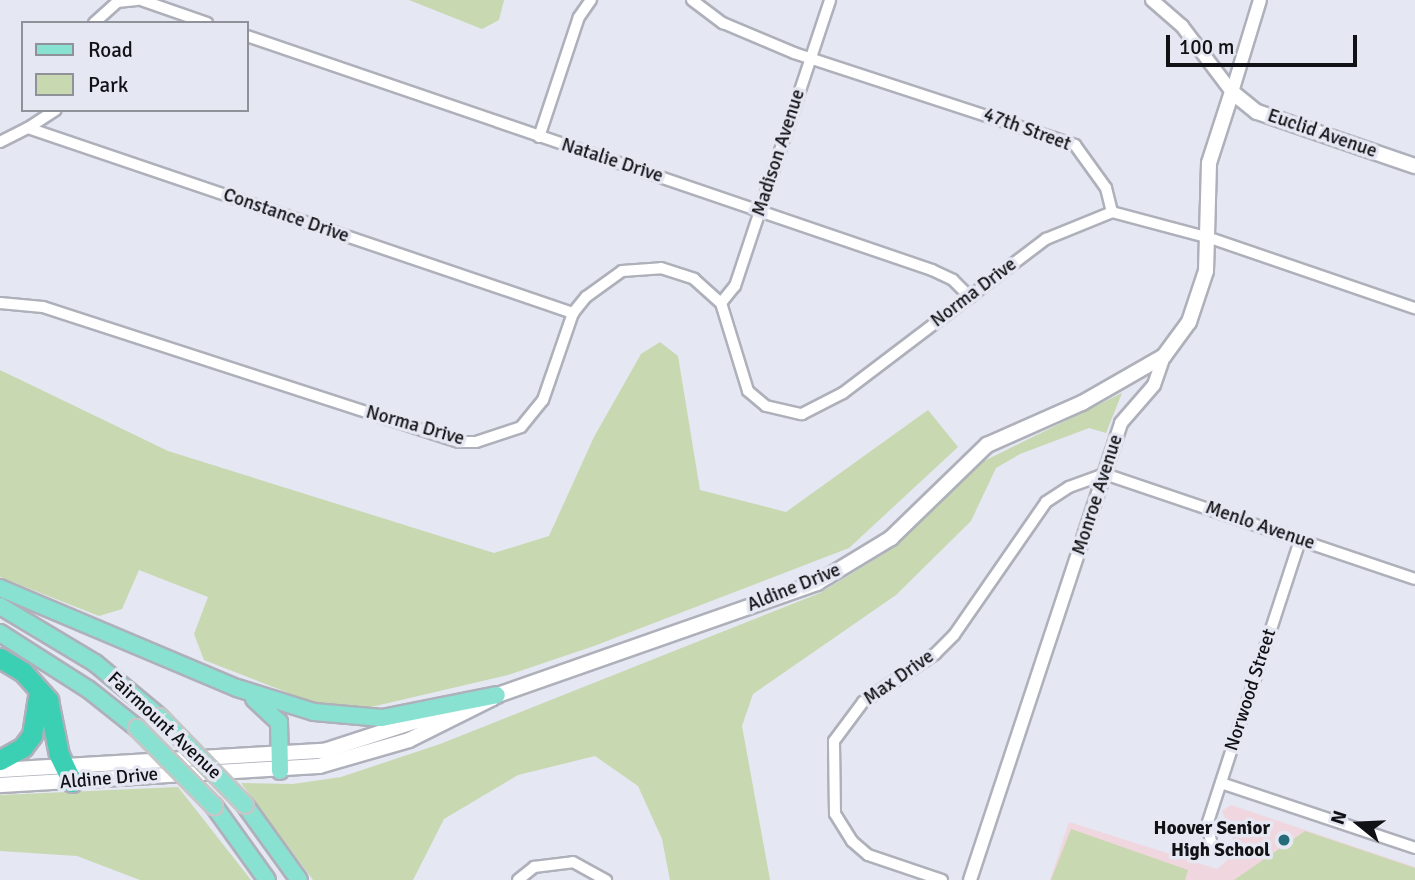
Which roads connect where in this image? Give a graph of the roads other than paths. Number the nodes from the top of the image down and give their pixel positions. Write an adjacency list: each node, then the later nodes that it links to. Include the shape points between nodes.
1 (139, 0): 7 (street, via 117,2); 8 (street)
2 (591, 0): 14 (street, via 579,17)
3 (692, 0): 10 (street, 47th Street, via 723,23)
4 (830, 0): 10 (street, Madison Avenue)
5 (1152, 0): 11 (street, Euclid Avenue, via 1182,26)
6 (1260, 0): 11 (street, Monroe Avenue)
7 (96, 21)
8 (201, 21)
9 (248, 36): 14 (street, Natalie Drive)
10 (810, 58): 17 (street, Madison Avenue); 18 (street, 47th Street, via 1074,145 1106,188)
11 (1232, 92): 16 (main road, Euclid Avenue, via 1257,112); 19 (main road, Monroe Avenue, via 1209,163)
12 (53, 112): 13 (street)
13 (28, 128): 15 (street); 24 (street, Constance Drive)
14 (539, 136): 17 (street, Natalie Drive)
15 (0, 142)
16 (1415, 166)
17 (760, 210): 20 (street, Natalie Drive, via 932,270 953,280); 22 (street, Madison Avenue, via 735,286)
18 (1112, 212): 19 (street); 20 (street, Norma Drive, via 1046,239)
19 (1210, 238): 23 (street); 25 (main road, Monroe Avenue, via 1206,271 1189,322)
20 (970, 297): 22 (street, Norma Drive, via 843,393 802,414 766,406 748,391)
21 (0, 303): 24 (street, Norma Drive, via 43,307 459,442 477,442 522,427 543,401)
22 (721, 303): 24 (street, Norma Drive, via 694,279 662,268 614,275)
23 (1415, 308)
24 (573, 313)
25 (1164, 356): 26 (street, Monroe Avenue, via 1154,385 1121,423); 35 (main road, Aldine Drive, via 1082,403 987,445 891,538 817,583)
26 (1105, 474): 27 (street, Menlo Avenue); 48 (street, Max Drive, via 1069,487 1046,502 954,635 935,654 863,702 834,741 835,814 852,841 868,855); 49 (street, Monroe Avenue)
27 (1300, 540): 28 (street, Menlo Avenue); 40 (street, Norwood Street)
28 (1415, 579)
29 (0, 588): 33 (main road)
30 (0, 606): 45 (main road, Fairmount Avenue, bridge, via 95,663 160,717 245,805)
31 (0, 633): 44 (main road, Fairmount Avenue, bridge, via 88,689 137,728 214,806)
32 (0, 658): 34 (highway, via 23,672)
33 (237, 688): 35 (main road, via 314,712 357,719); 37 (main road, via 275,714 281,731)
34 (39, 691): 36 (highway, via 32,735 23,747); 39 (highway, via 48,700)
35 (497, 695): 37 (main road, Aldine Drive, via 452,722 368,755)
36 (0, 760)
37 (280, 762): 39 (main road, Aldine Drive)
38 (0, 770): 39 (main road, Aldine Drive)
39 (67, 773): 41 (main road, Aldine Drive)
40 (1222, 783): 42 (street, Norwood Street, via 1207,825); 43 (street)
41 (0, 785)
42 (1211, 841)
43 (1415, 848)
44 (267, 880)
45 (299, 880)
46 (518, 880): 47 (street, via 534,867 573,862)
47 (606, 880)
48 (942, 880)
49 (970, 880)

